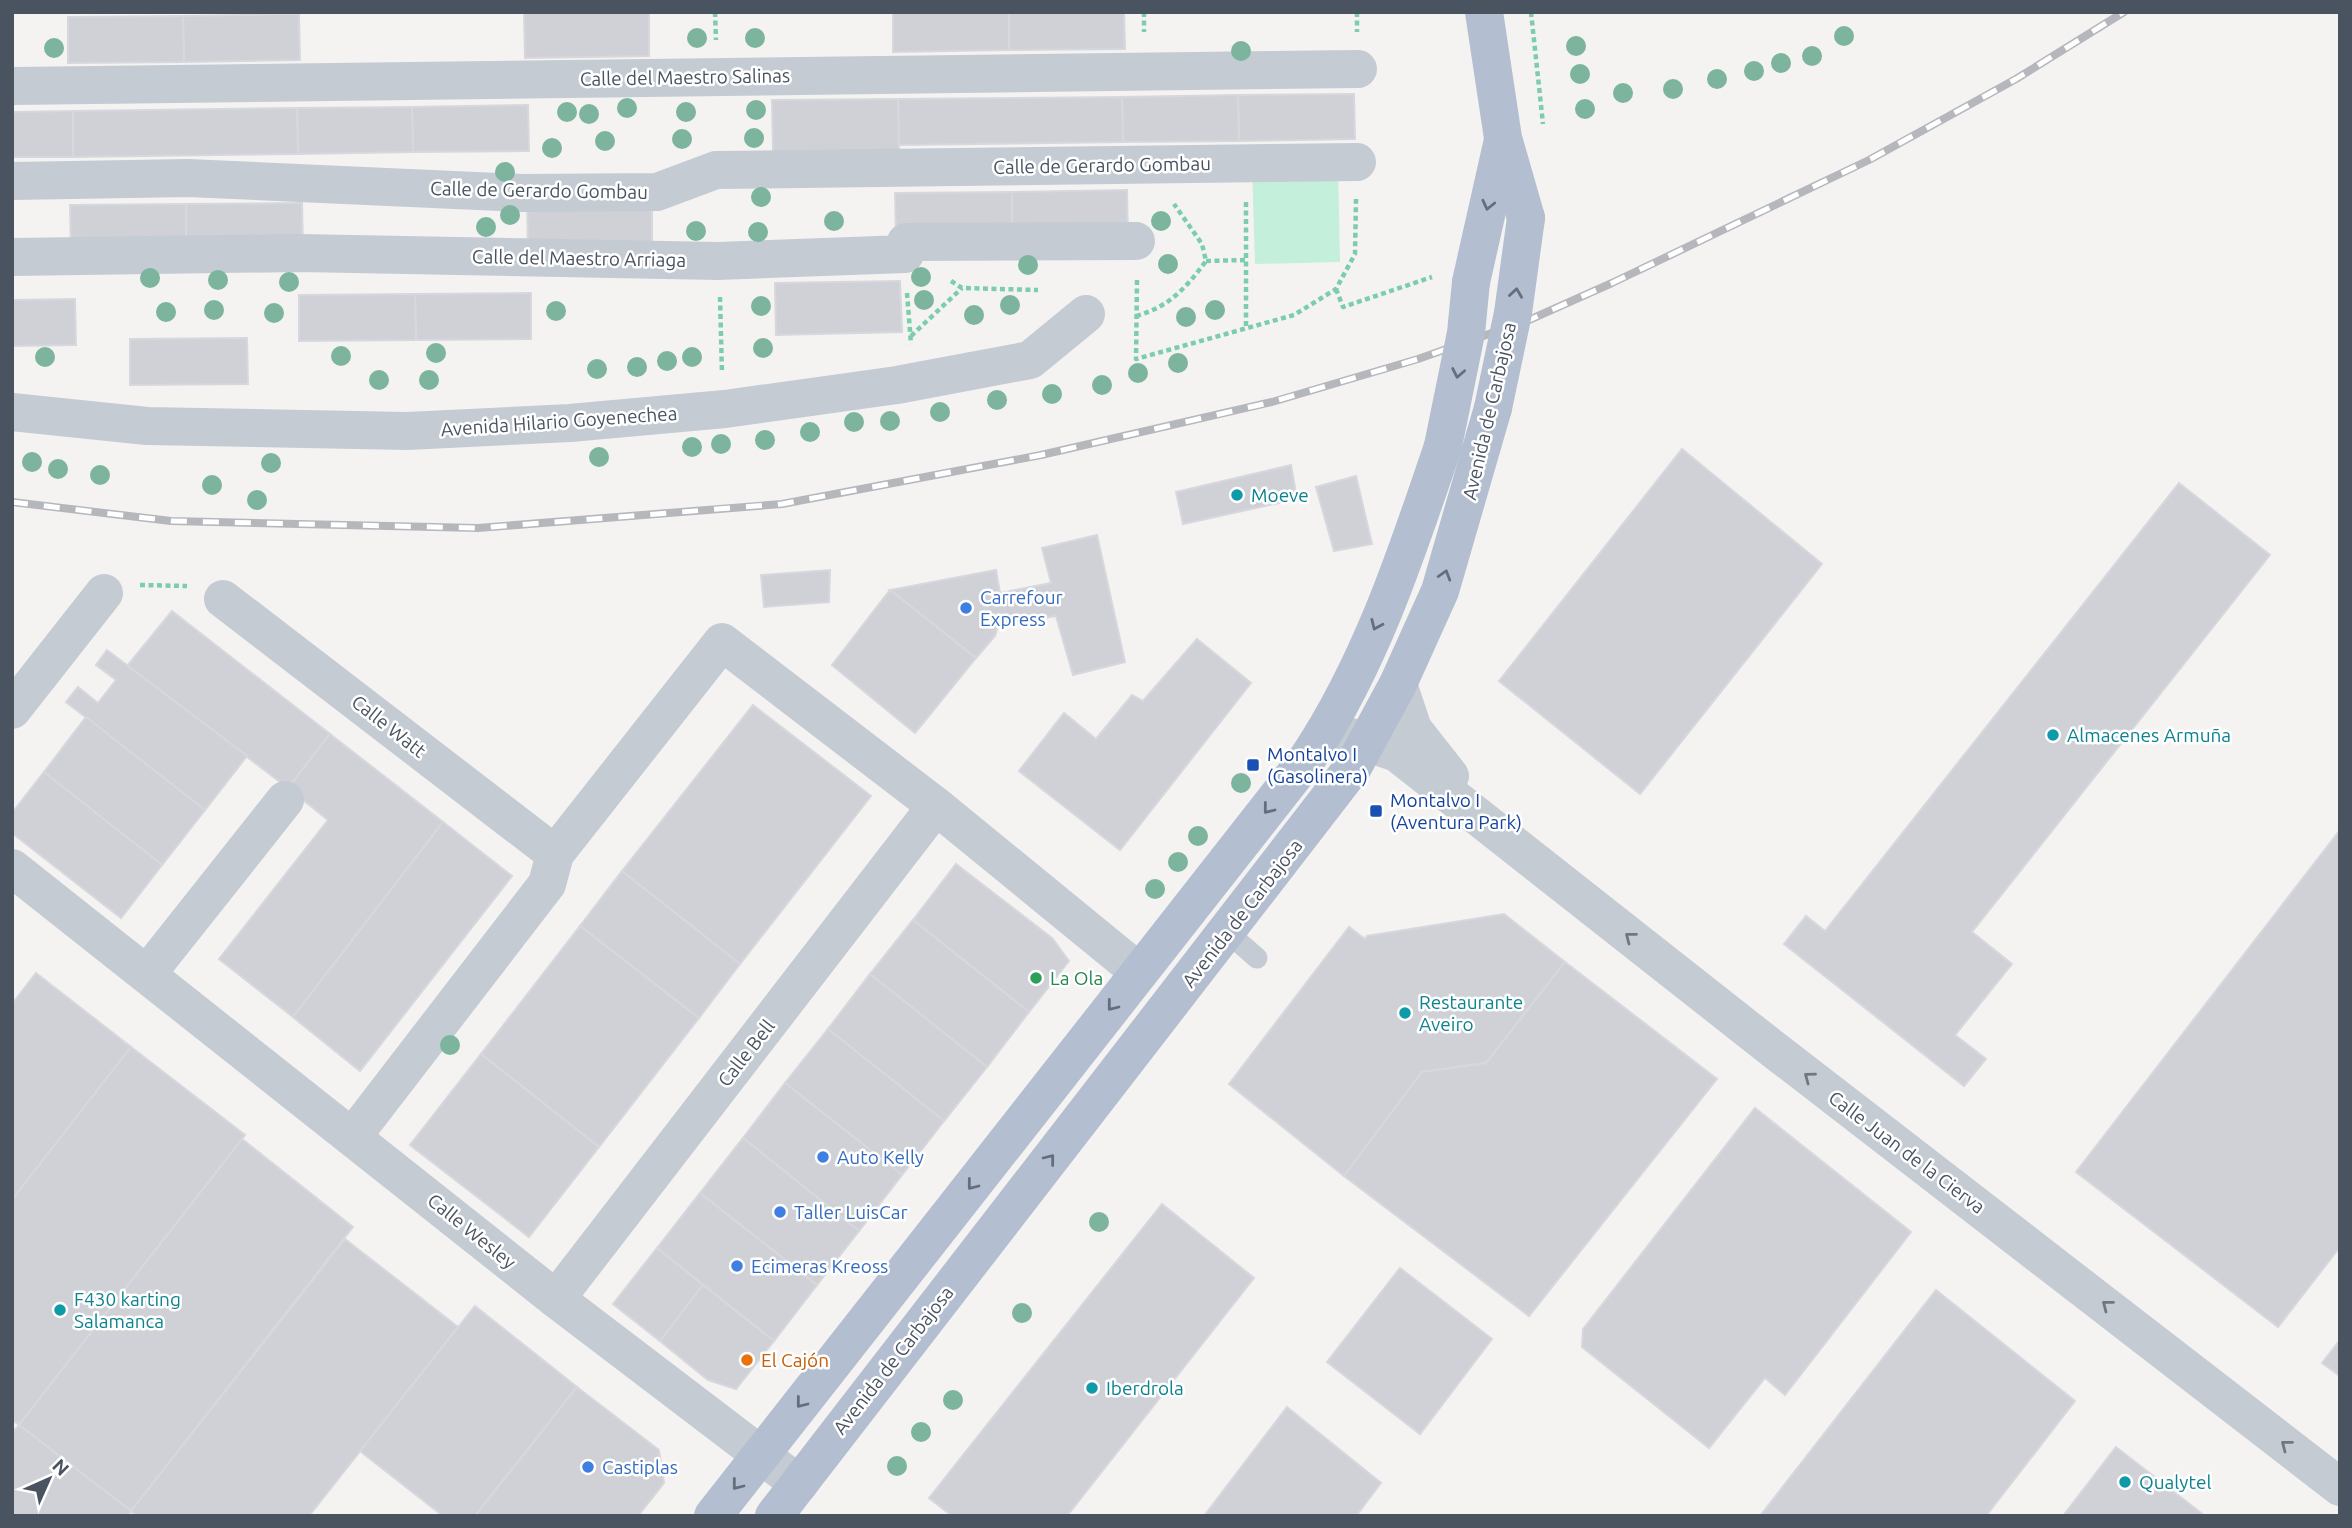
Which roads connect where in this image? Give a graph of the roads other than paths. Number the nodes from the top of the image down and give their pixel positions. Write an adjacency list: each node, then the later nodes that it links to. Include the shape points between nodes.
1 (1484, 12): 4 (main road)
2 (1358, 69): 3 (street, Calle del Maestro Salinas)
3 (12, 86)
4 (1503, 138): 13 (main road, Avenida de Carbajosa, one-way to 4, bridge, via 1440,591 1493,408 1513,313 1526,218); 15 (main road, Avenida de Carbajosa, one-way to 15, bridge, via 1457,278 1466,333 1443,446 1400,572)
5 (1357, 162): 6 (street, Calle de Gerardo Gombau, via 716,170 657,192 523,193 188,178)
6 (12, 181)
7 (1136, 241): 8 (street, Calle del Maestro Arriaga, via 906,242 905,254 718,261 300,253)
8 (12, 257)
9 (1086, 314): 10 (street, Avenida Hilario Goyenechea, via 1030,360 897,385 609,420 407,431 147,426)
10 (12, 412)
11 (104, 593): 14 (street)
12 (223, 599): 20 (street, Calle Watt)
13 (1398, 684): 16 (main road, Avenida de Carbajosa); 19 (street, Calle Juan de la Cierva, via 1413,729)
14 (12, 710)
15 (1326, 729): 16 (street, Calle Juan de la Cierva); 24 (main road, Avenida de Carbajosa, one-way to 24)
16 (1367, 742): 19 (street, Calle Juan de la Cierva, via 1397,753); 22 (main road, Avenida de Carbajosa)
17 (285, 800): 25 (street)
18 (936, 806): 20 (street, via 722,642); 24 (street); 27 (street, Calle Bell)
19 (1476, 816): 30 (street, Calle Juan de la Cierva, one-way to 19)
20 (555, 854): 26 (street, via 547,884)
21 (12, 868): 25 (street, Calle Wesley)
22 (1227, 932): 23 (lane); 29 (main road, Avenida de Carbajosa, one-way to 22)
23 (1258, 958)
24 (1139, 972): 28 (main road, Avenida de Carbajosa, one-way to 28)
25 (147, 974): 26 (street, Calle Wesley)
26 (353, 1136): 27 (street, Calle Wesley)
27 (556, 1299): 28 (street, Calle Wesley)
28 (761, 1455): 29 (street, Calle Wesley); 31 (main road, Avenida de Carbajosa, one-way to 31)
29 (799, 1484): 32 (main road, Avenida de Carbajosa)
30 (2340, 1487)
31 (713, 1516)
32 (774, 1516)

